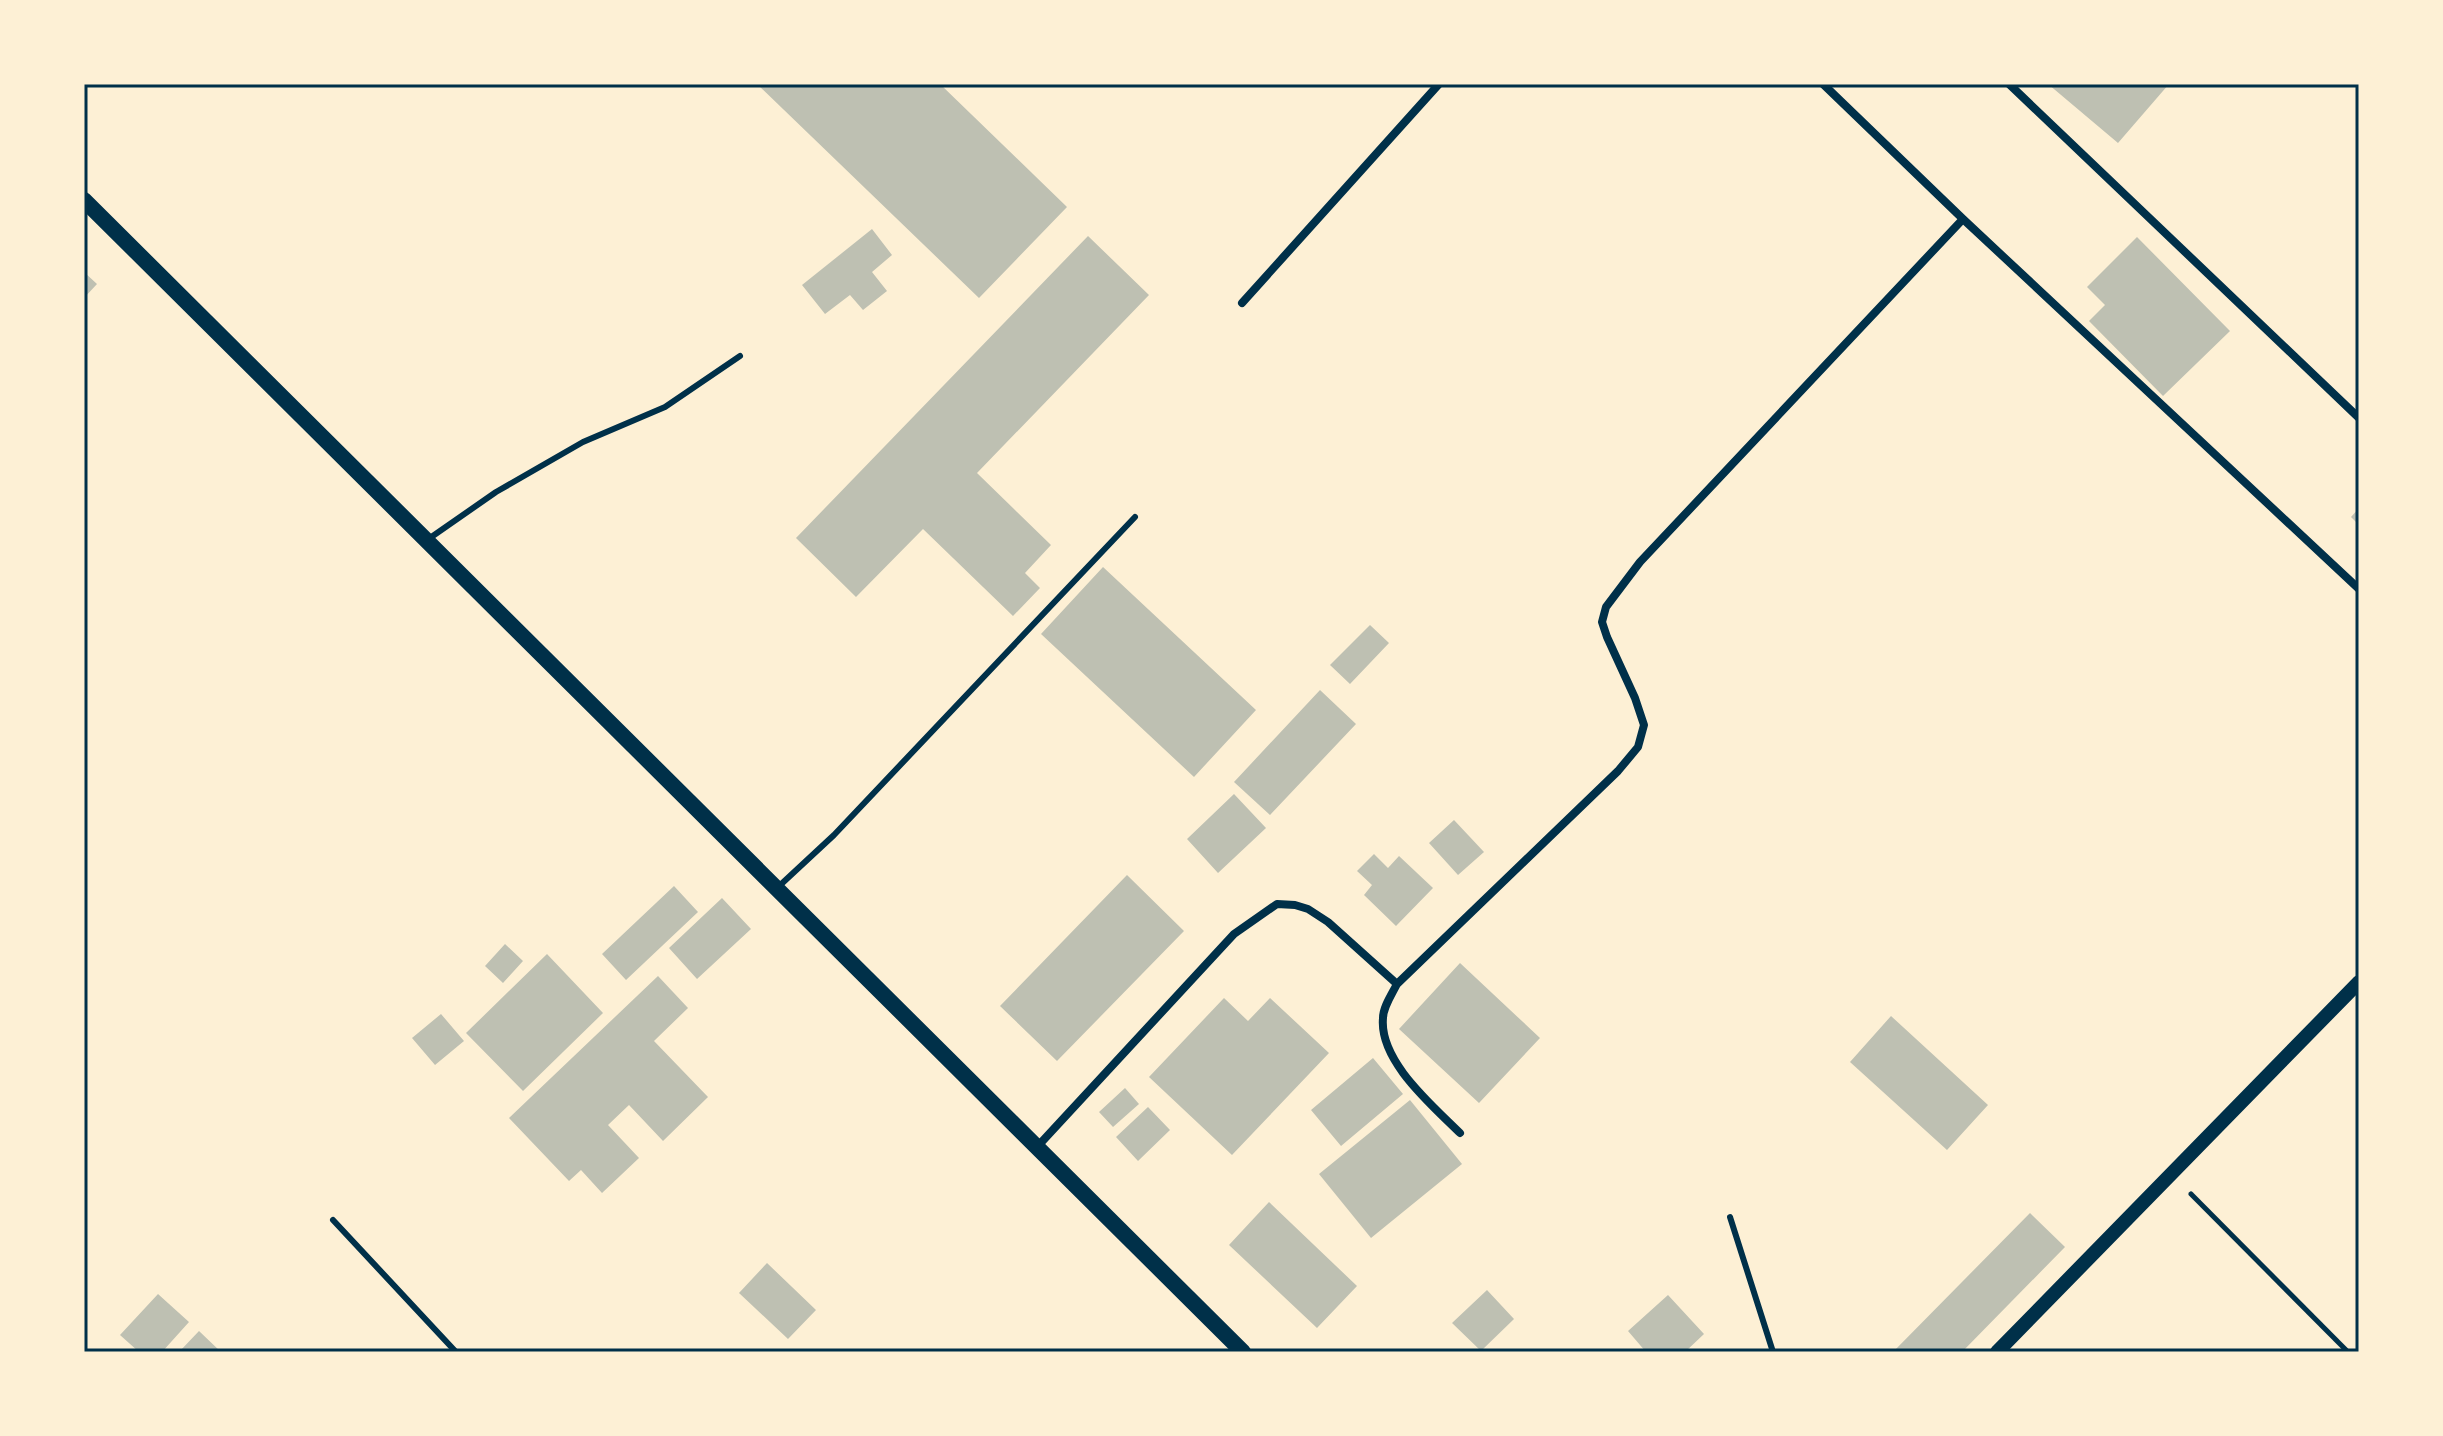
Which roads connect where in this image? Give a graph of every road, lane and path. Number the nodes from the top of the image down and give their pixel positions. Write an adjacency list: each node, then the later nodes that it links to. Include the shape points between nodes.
1 (1439, 84): 6 (street)
2 (1823, 84): 5 (street)
3 (2009, 84): 8 (street)
4 (84, 200): 10 (main road)
5 (1963, 219): 11 (street); 14 (street, via 1640,562 1606,607 1602,622 1644,725 1638,747)
6 (1242, 303)
7 (740, 356): 10 (lane, via 665,407 583,442 496,492)
8 (2359, 418)
9 (1135, 517): 12 (lane, via 834,835)
10 (426, 541): 12 (main road)
11 (2359, 589)
12 (777, 888): 16 (main road)
13 (2359, 982): 17 (street)
14 (1397, 984): 15 (street, via 1382,1016 1384,1039 1413,1086); 16 (street, via 1328,922 1308,909 1277,904 1234,934)
15 (1460, 1133)
16 (1037, 1147): 21 (main road)
17 (2171, 1173): 23 (street); 24 (path)
18 (1730, 1217): 22 (lane)
19 (333, 1220): 20 (lane)
20 (456, 1352)
21 (1243, 1352)
22 (1773, 1352)
23 (1997, 1352)
24 (2348, 1352)

